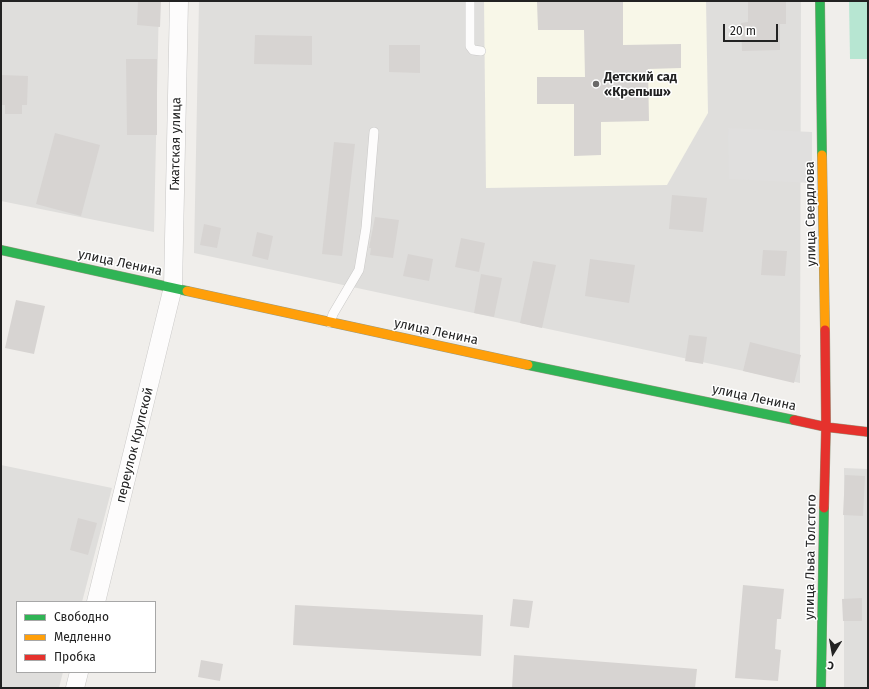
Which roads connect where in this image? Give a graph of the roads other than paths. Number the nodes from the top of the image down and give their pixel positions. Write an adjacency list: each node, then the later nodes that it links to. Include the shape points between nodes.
1 (179, 1): 7 (street, Гжатская улица)
2 (470, 1): 4 (lane, via 470,46 473,50)
3 (820, 1): 9 (main road, улица Свердлова)
4 (481, 51)
5 (374, 132): 8 (lane, via 366,228 359,270)
6 (1, 250): 7 (main road, улица Ленина)
7 (173, 288): 8 (main road, улица Ленина); 11 (street, переулок Крупской)
8 (330, 323): 9 (main road, улица Ленина)
9 (826, 427): 10 (main road, улица Ленина); 14 (main road, улица Льва Толстого)
10 (868, 432)
11 (96, 601)
12 (79, 673): 13 (street)
13 (75, 688)
14 (821, 688)

